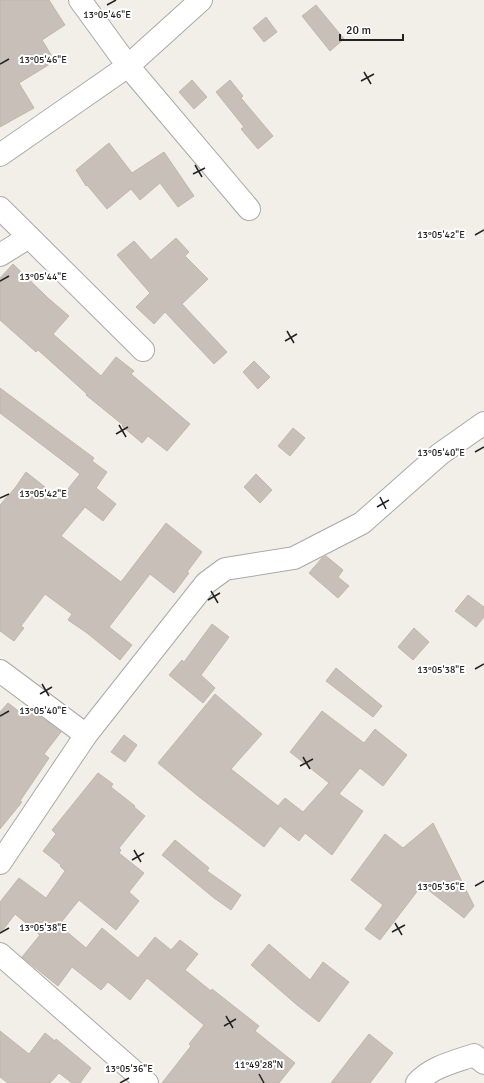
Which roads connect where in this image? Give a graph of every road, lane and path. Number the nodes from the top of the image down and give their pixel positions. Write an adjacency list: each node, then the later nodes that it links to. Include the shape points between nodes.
1 (80, 0): 3 (street)
2 (201, 0): 3 (street)
3 (128, 66): 4 (street); 6 (street)
4 (0, 155)
5 (0, 208): 7 (street)
6 (248, 209)
7 (29, 237): 8 (street); 9 (street)
8 (0, 255)
9 (143, 350)
10 (484, 423): 12 (street, via 440,454 362,523 294,558 225,569 206,583)
11 (0, 671): 12 (street)
12 (86, 735): 13 (street)
13 (0, 863)
14 (0, 954): 16 (street)
15 (484, 1063): 17 (street, via 474,1055 424,1075)
16 (147, 1083)
17 (417, 1083)

